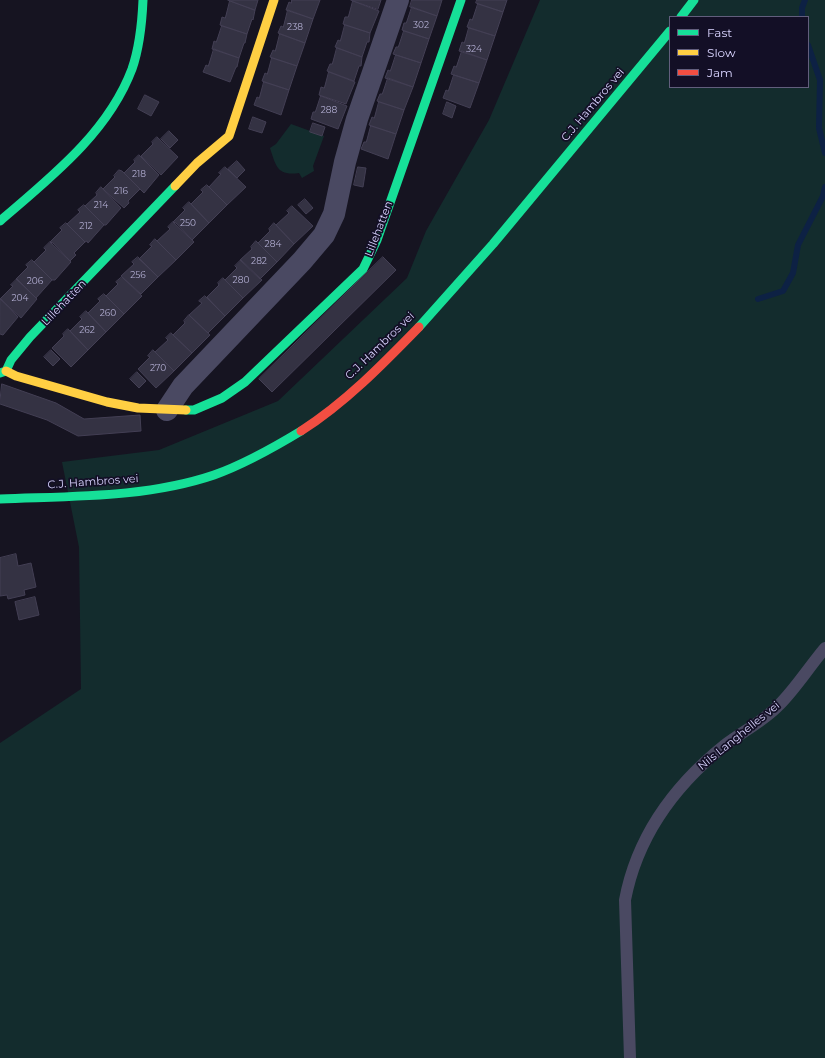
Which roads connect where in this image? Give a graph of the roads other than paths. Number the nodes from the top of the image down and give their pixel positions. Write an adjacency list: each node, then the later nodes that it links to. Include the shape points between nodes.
1 (143, 0): 8 (street, via 142,34 130,76 119,99 103,122 66,164)
2 (274, 0): 9 (street, Lillehatten, via 228,136 198,163 30,337)
3 (398, 0): 10 (street, via 357,119 334,214 324,235 183,386)
4 (461, 0): 10 (street, Lillehatten, via 377,240 363,269 232,392 194,410)
5 (694, 0): 6 (street)
6 (682, 16)
7 (669, 32): 11 (street, C.J. Hambros vei, via 494,243 416,330 364,380 311,424 244,462 216,474 171,487 128,494)
8 (0, 221)
9 (3, 372): 10 (street, Lillehatten, via 107,402)
10 (167, 410)
11 (0, 499)
12 (825, 648): 13 (lane, Nils Langhelles vei, via 778,706 689,777 666,804 649,833 629,880 625,900)
13 (630, 1058)

